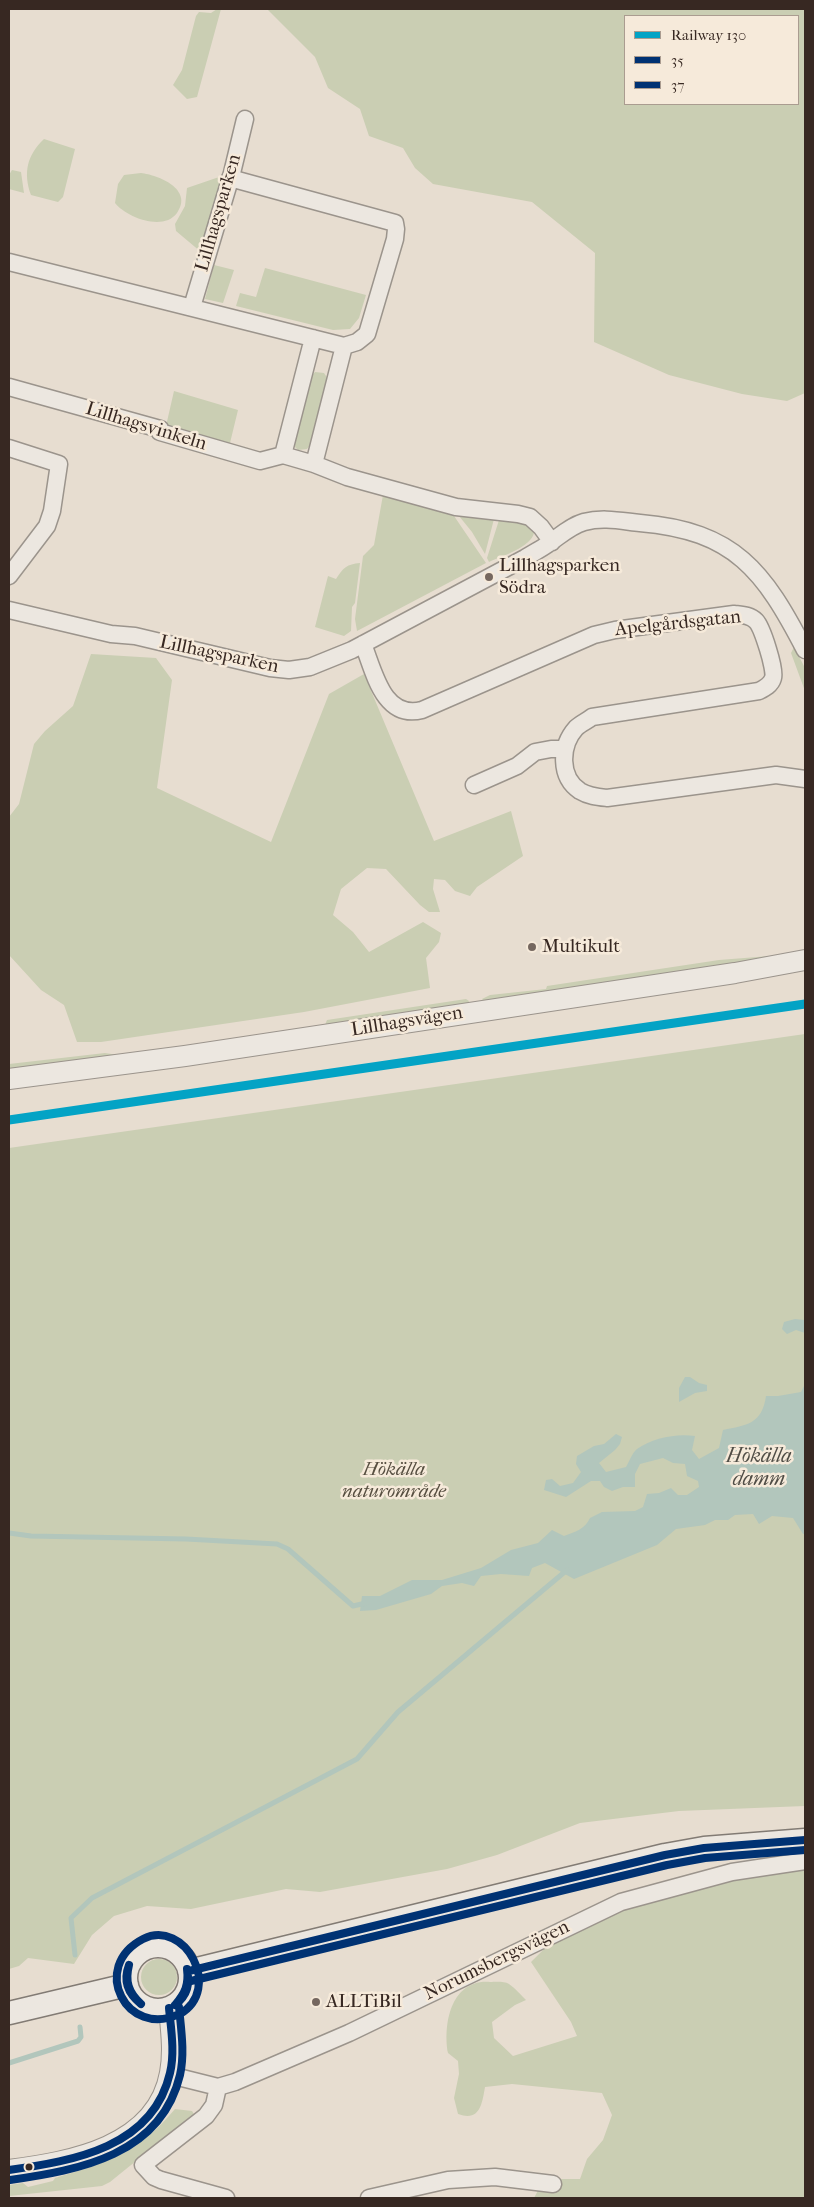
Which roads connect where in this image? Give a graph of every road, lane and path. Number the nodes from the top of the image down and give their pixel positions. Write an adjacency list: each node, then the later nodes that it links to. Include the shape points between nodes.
1 (245, 119): 2 (street, Lillhagsparken)
2 (230, 178): 4 (street, Lillhagsparken); 6 (street, via 395,223 395,239 367,334)
3 (9, 262): 4 (street)
4 (192, 307): 5 (street)
5 (312, 338): 6 (street); 9 (street)
6 (344, 346): 10 (street)
7 (9, 387): 9 (street, Lillhagsvinkeln, via 157,428 160,432 260,461)
8 (9, 448): 12 (street, via 59,464 47,526)
9 (283, 455): 10 (street)
10 (314, 464): 11 (street, via 347,477 456,507 530,518)
11 (552, 542): 14 (street, Lillhagsparken); 15 (street, Lillhagsparken, via 575,526 599,519 699,533 742,558 756,571 778,600)
12 (9, 576)
13 (9, 610): 14 (street, Lillhagsparken, via 289,670 310,667)
14 (363, 644): 16 (street, Apelgårdsgatan, via 388,701 398,710 411,713 594,635 734,614 750,616 758,623 774,678 767,687 759,691 592,717 577,728)
15 (805, 650)
16 (565, 749): 17 (street, via 565,770 570,780 580,790 602,798 776,775); 18 (street, via 535,752 517,766)
17 (805, 779)
18 (474, 785)
19 (805, 960): 20 (street, Lillhagsvägen, via 185,1056)
20 (9, 1079)
21 (805, 1840): 23 (main road, via 665,1854)
22 (805, 1861): 28 (street, Norumsbergsvägen, via 732,1872 621,1902 349,2033)
23 (189, 1971): 24 (main road, via 175,1951 151,1947 131,1961); 25 (main road, via 186,1994)
24 (127, 1985): 25 (main road, via 133,1998 146,2008); 26 (main road)
25 (168, 2008): 27 (street, via 172,2058)
26 (9, 2013)
27 (170, 2075): 28 (street); 29 (street, via 156,2108 136,2129 116,2143 74,2158)
28 (218, 2087): 31 (street, via 214,2105 206,2116 143,2165 154,2177)
29 (9, 2170)
30 (554, 2184): 32 (street, via 494,2177 448,2180)
31 (226, 2198)
32 (369, 2198)

